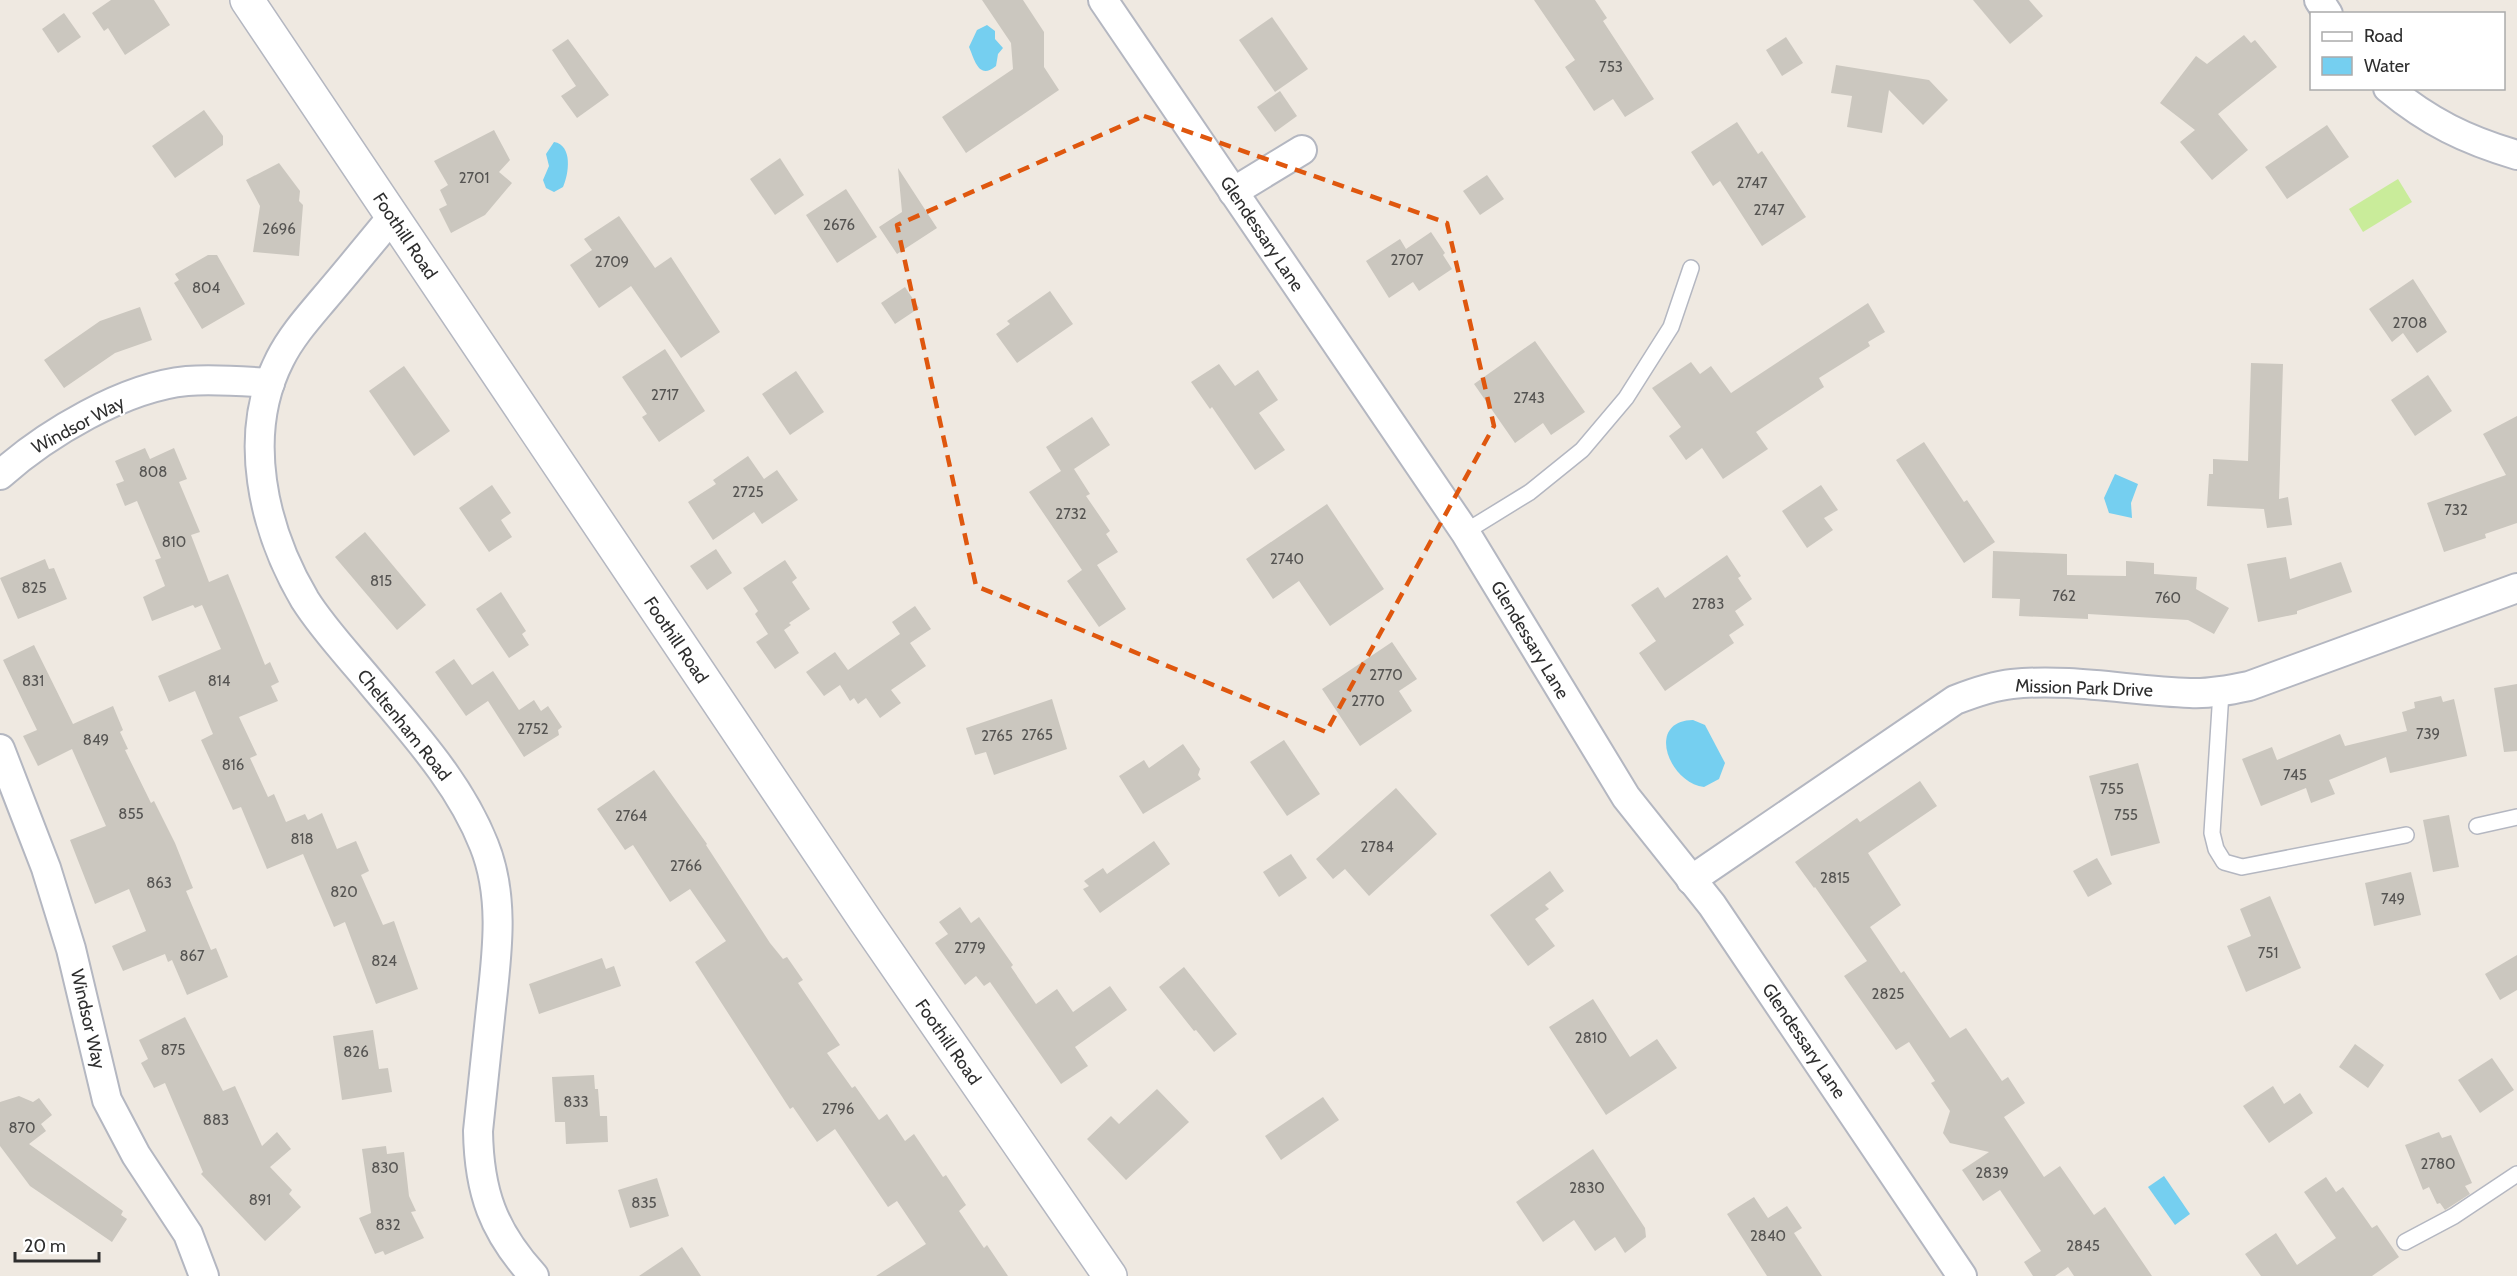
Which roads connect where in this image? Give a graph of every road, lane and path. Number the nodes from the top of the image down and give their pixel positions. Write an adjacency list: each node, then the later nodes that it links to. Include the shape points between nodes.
1 (247, 0): 7 (main road, Foothill Road)
2 (1102, 0): 6 (street, Glendessary Lane)
3 (2390, 90): 5 (street, via 2415,111 2453,133)
4 (1302, 150): 6 (street)
5 (2517, 155)
6 (1233, 192): 11 (street, Glendessary Lane)
7 (392, 217): 9 (street, Cheltenham Road, via 294,336); 23 (main road, Foothill Road, via 865,920)
8 (1691, 268): 11 (lane, via 1671,327 1626,398 1582,450 1530,492)
9 (270, 383): 10 (street, Windsor Way, via 185,381 146,391 103,407 61,430); 22 (street, Cheltenham Road, via 260,423 260,464 268,511 283,557 324,626 426,749 457,793 485,846 494,878 498,942 478,1158 482,1187 496,1222)
10 (0, 475)
11 (1465, 532): 18 (street, Glendessary Lane, via 1626,797)
12 (2517, 588): 13 (street, Mission Park Drive, via 2249,686)
13 (2221, 692): 17 (lane, via 2212,833 2224,862 2242,867); 18 (street, Mission Park Drive, via 2029,683 1976,693 1946,707)
14 (0, 749): 21 (street, Windsor Way, via 46,868 71,949 108,1100 136,1155 188,1234)
15 (2517, 817): 16 (lane)
16 (2477, 826)
17 (2406, 835)
18 (1691, 880): 24 (street, Glendessary Lane, via 1712,905)
19 (2517, 1174): 20 (lane, via 2454,1216)
20 (2405, 1242)
21 (204, 1275)
22 (534, 1276)
23 (1110, 1276)
24 (1962, 1276)

